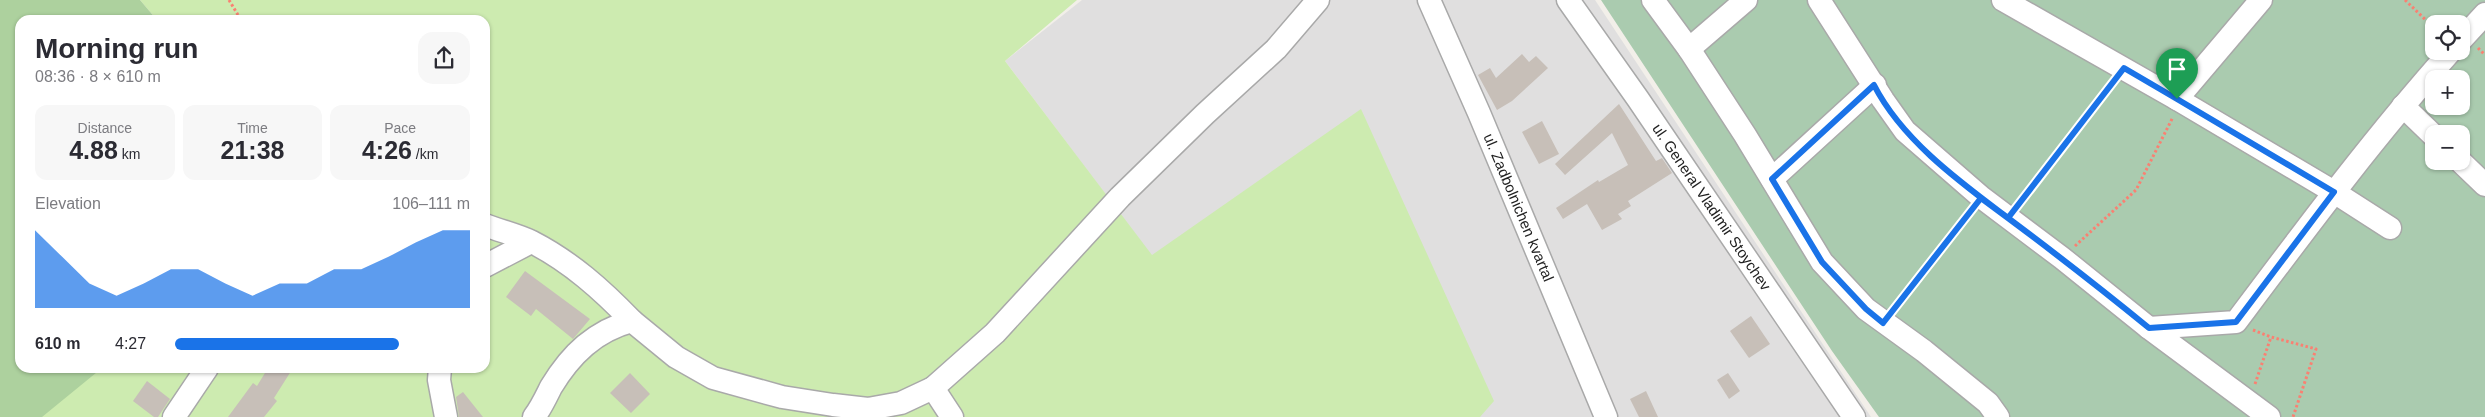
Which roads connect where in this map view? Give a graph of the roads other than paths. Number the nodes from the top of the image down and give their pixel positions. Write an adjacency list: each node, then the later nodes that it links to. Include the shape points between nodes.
1 (1318, 0): 29 (street, via 1276,49 1120,197 995,333)
2 (1429, 0): 34 (street, ul. Zadbolnichen kvartal)
3 (1568, 0): 35 (street, ul. General Vladimir Stoychev)
4 (1653, 0): 11 (street)
5 (1746, 0): 11 (street)
6 (1819, 0): 13 (street)
7 (2002, 0): 14 (street)
8 (2261, 0): 14 (street)
9 (2485, 14): 10 (street)
10 (2470, 30)
11 (1689, 49): 18 (street)
12 (2443, 60): 15 (street)
13 (1874, 85): 18 (street); 26 (street, via 1905,131 1981,198)
14 (2179, 101): 20 (street)
15 (2403, 106): 16 (street); 20 (street)
16 (2425, 127)
17 (2469, 170): 19 (street)
18 (1772, 179): 36 (street, via 1822,262 1866,309 1981,397)
19 (2485, 185)
20 (2334, 192): 22 (street); 26 (street, via 2236,322)
21 (490, 227): 23 (street)
22 (2390, 228)
23 (531, 242): 24 (street); 25 (street, via 602,290)
24 (490, 263)
25 (632, 321): 29 (street, via 694,369 713,378 782,397 868,409 901,403); 32 (street, via 596,335 578,351)
26 (2149, 328): 37 (street)
27 (204, 373): 30 (street)
28 (440, 373): 31 (street)
29 (933, 388): 33 (street)
30 (174, 417)
31 (446, 417)
32 (534, 417)
33 (952, 417)
34 (1606, 417)
35 (1854, 417)
36 (1998, 417)
37 (2269, 417)

